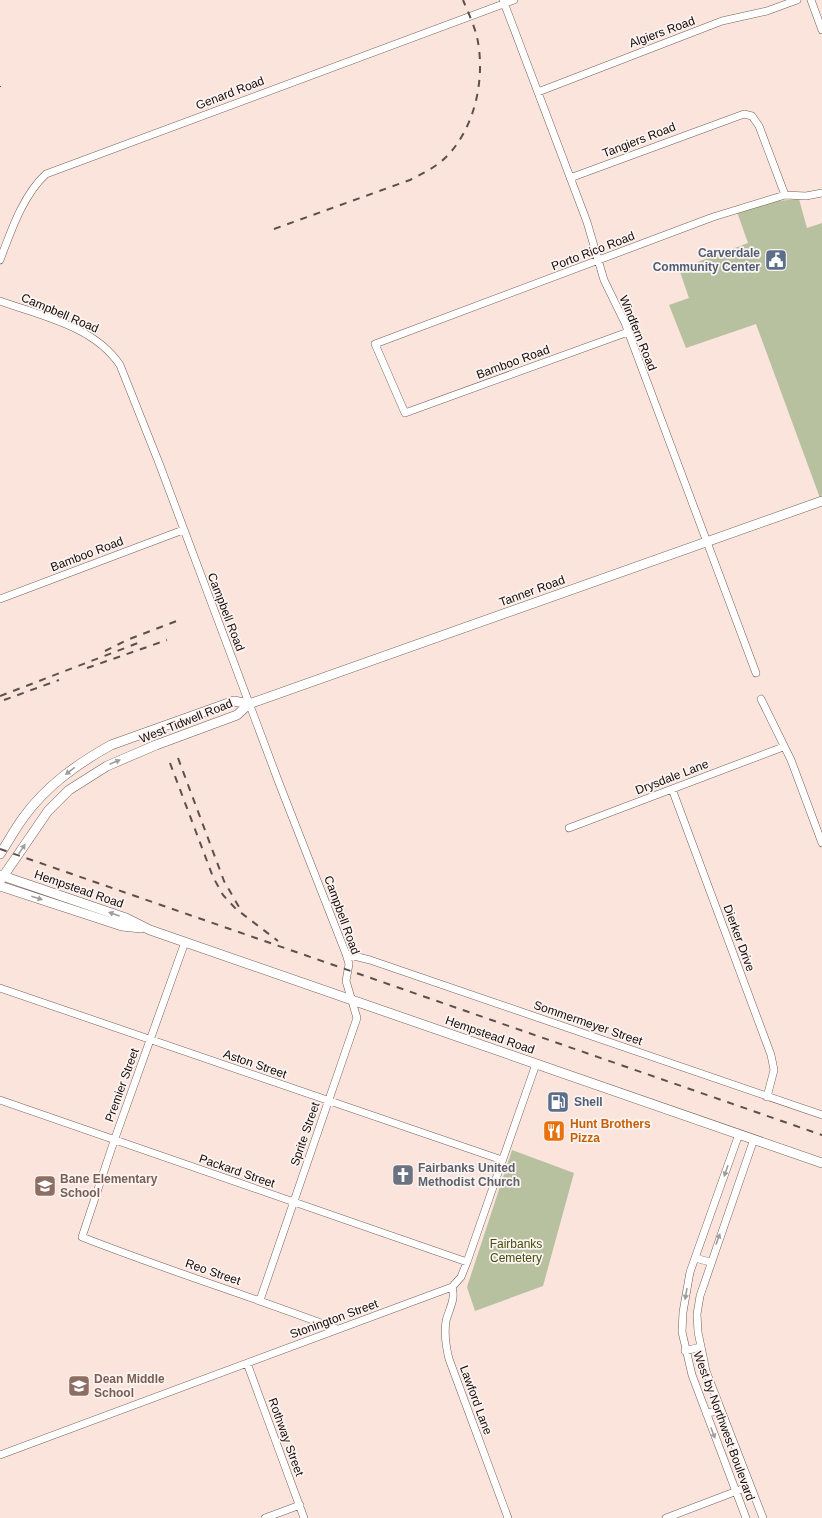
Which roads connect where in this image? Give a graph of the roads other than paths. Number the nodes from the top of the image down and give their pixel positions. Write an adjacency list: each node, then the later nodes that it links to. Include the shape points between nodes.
1 (514, 0): 4 (street, Genard Road)
2 (797, 0): 6 (street, Algiers Road, via 767,11 722,21)
3 (811, 0): 5 (street)
4 (504, 2): 6 (street, Windfern Road); 10 (street, Genard Road, via 46,174 36,184 20,212)
5 (822, 30)
6 (538, 92): 7 (street, Windfern Road)
7 (570, 178): 9 (street, Tangiers Road, via 716,122 744,114 756,120); 11 (street, Windfern Road, via 587,222)
8 (822, 193): 9 (street, Porto Rico Road, via 806,196)
9 (785, 195): 11 (street, Porto Rico Road, via 713,217)
10 (0, 260)
11 (597, 261): 13 (street, Windfern Road); 14 (street, Porto Rico Road, via 375,344)
12 (0, 301): 16 (street, Campbell Road, via 86,333 113,355 126,380)
13 (628, 332): 14 (street, Bamboo Road); 17 (street, Windfern Road)
14 (405, 413)
15 (822, 501): 17 (main road, Tanner Road)
16 (183, 530): 18 (street, Bamboo Road); 21 (street, Campbell Road)
17 (706, 542): 19 (street, Windfern Road); 21 (main road, Tanner Road)
18 (0, 599)
19 (756, 673)
20 (761, 699): 24 (street)
21 (249, 704): 22 (main road, West Tidwell Road, via 234,701); 23 (main road, West Tidwell Road, via 238,715); 33 (street, Campbell Road)
22 (151, 731): 23 (main road); 28 (main road, West Tidwell Road, one-way to 28, via 111,745 57,781 29,810)
23 (156, 745): 29 (main road, West Tidwell Road, one-way to 23, via 48,811 69,790 107,766)
24 (783, 747): 25 (street, Drysdale Lane); 27 (street, via 791,760)
25 (672, 789): 26 (street, Drysdale Lane); 38 (street, Dierker Drive, via 771,1055 774,1070)
26 (569, 828)
27 (822, 843)
28 (0, 854)
29 (1, 878): 31 (main road, Hempstead Road)
30 (0, 886): 31 (main road, Hempstead Road, one-way to 31)
31 (94, 912): 32 (main road, Hempstead Road, via 122,926 150,930)
32 (184, 942): 35 (main road, Hempstead Road); 36 (street, Premier Street)
33 (346, 954): 35 (street, Campbell Road, via 349,964 346,981); 38 (street, Sommermeyer Street, via 366,958)
34 (0, 988): 36 (street, Aston Street)
35 (350, 999): 37 (main road, Hempstead Road); 40 (street, Sprite Street, via 357,1018)
36 (150, 1040): 40 (street, Aston Street); 44 (street, Premier Street)
37 (536, 1064): 42 (main road, Hempstead Road); 45 (street)
38 (767, 1097): 41 (street, Sommermeyer Street)
39 (0, 1100): 44 (street, Packard Street)
40 (328, 1101): 45 (street, Aston Street); 47 (street, Sprite Street)
41 (822, 1115)
42 (739, 1134): 43 (main road, Hempstead Road); 49 (street, West by Northwest Boulevard, one-way to 49)
43 (754, 1139): 46 (main road, Hempstead Road); 51 (street, West by Northwest Boulevard, one-way to 43)
44 (114, 1141): 47 (street, Packard Street); 48 (street, Premier Street)
45 (502, 1160): 50 (street)
46 (822, 1163)
47 (292, 1202): 50 (street, Packard Street); 53 (street, Sprite Street)
48 (82, 1237): 53 (street, Reo Street)
49 (695, 1258): 51 (street); 56 (street, West by Northwest Boulevard, one-way to 56, via 683,1312 682,1332)
50 (467, 1262): 52 (street, via 461,1277)
51 (710, 1262): 55 (street, West by Northwest Boulevard, via 697,1314)
52 (452, 1287): 54 (street, Stonington Street); 66 (street, Lawford Lane, via 454,1298 446,1322 445,1337 449,1359)
53 (260, 1300): 54 (street, Reo Street)
54 (337, 1329): 57 (street, Stonington Street)
55 (700, 1348): 56 (street); 58 (street, West by Northwest Boulevard)
56 (685, 1351): 59 (street, West by Northwest Boulevard)
57 (247, 1363): 60 (street, Stonington Street); 63 (street, Rothway Street)
58 (721, 1411): 59 (street); 61 (street, West by Northwest Boulevard)
59 (706, 1413): 62 (street, West by Northwest Boulevard, one-way to 62)
60 (0, 1455)
61 (750, 1486): 62 (street); 69 (street, West by Northwest Boulevard)
62 (735, 1492): 67 (street); 68 (street, West by Northwest Boulevard)
63 (300, 1505): 64 (street); 65 (street, Rothway Street)
64 (265, 1518)
65 (304, 1518)
66 (508, 1518)
67 (666, 1518)
68 (746, 1518)
69 (763, 1518)

